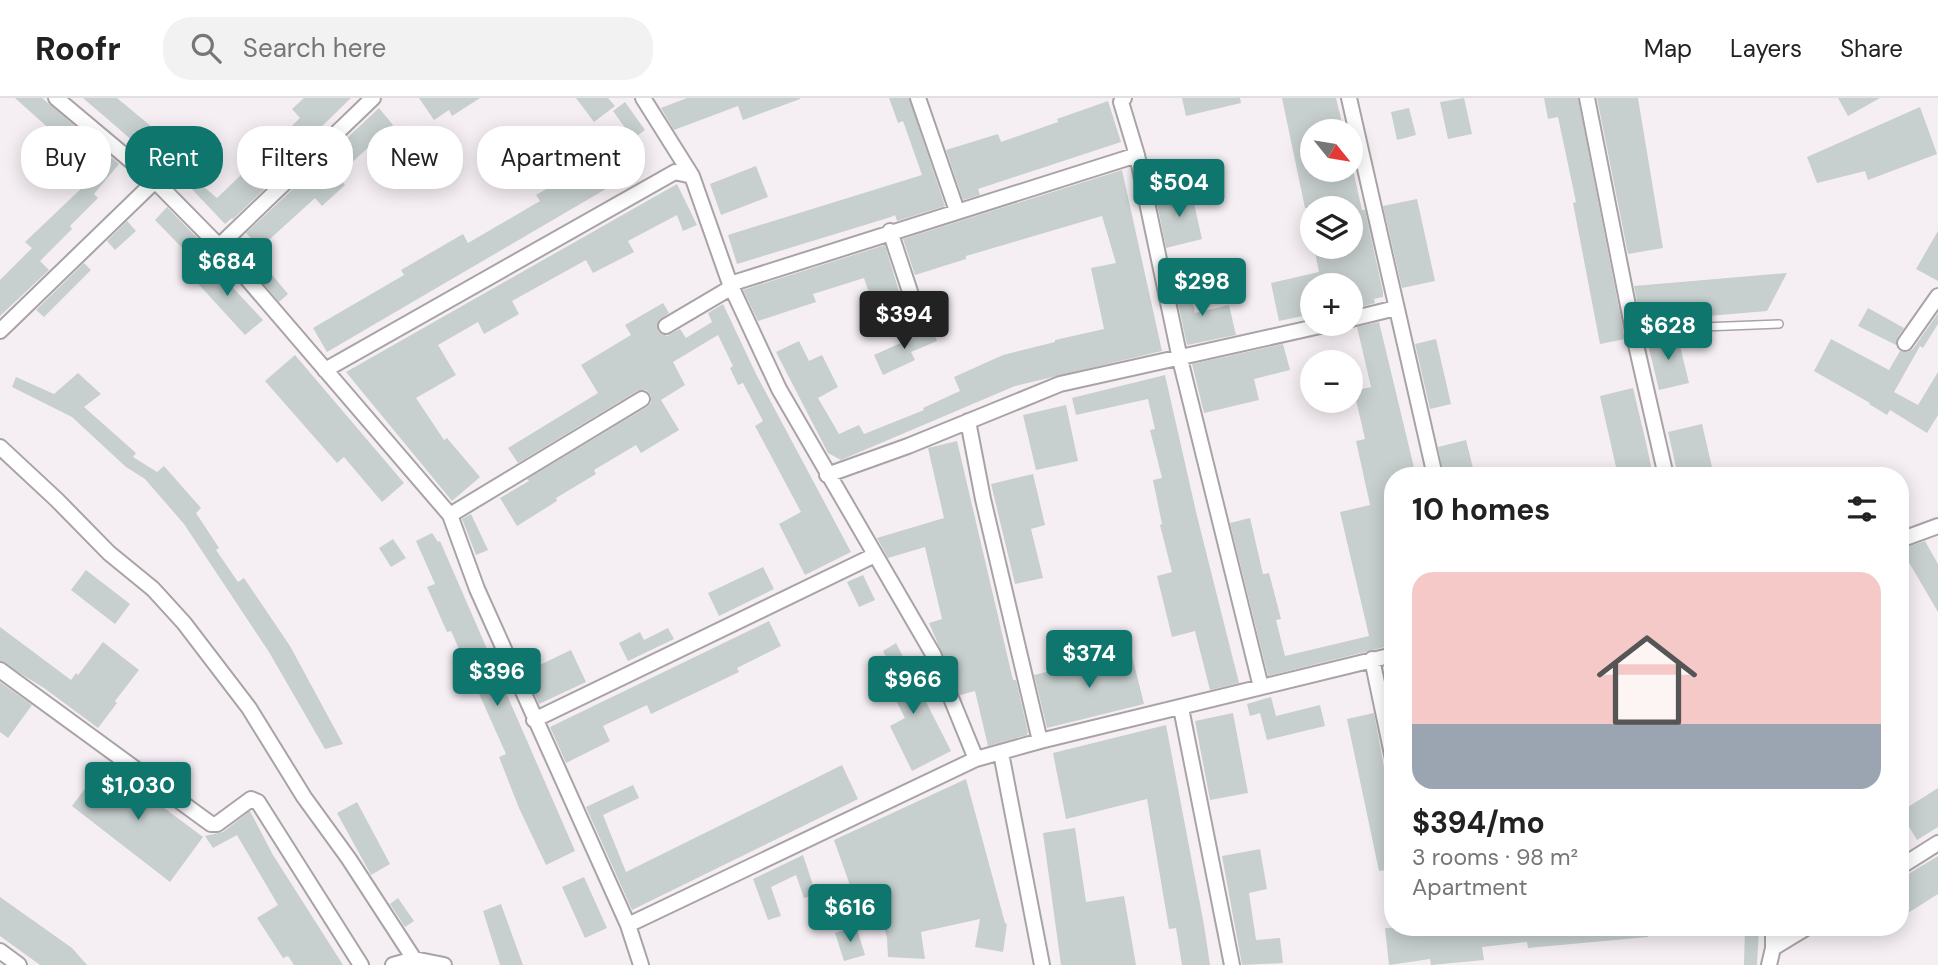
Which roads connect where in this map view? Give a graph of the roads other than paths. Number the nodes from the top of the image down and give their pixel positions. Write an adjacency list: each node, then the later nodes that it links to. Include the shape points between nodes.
1 (56, 98): 9 (street)
2 (373, 98): 15 (street)
3 (918, 98): 13 (street)
4 (1124, 98): 8 (street, via 1121,102)
5 (1349, 98): 18 (street)
6 (1587, 98): 25 (street)
7 (647, 99): 10 (street)
8 (1137, 155): 13 (street); 27 (street)
9 (125, 156)
10 (692, 176): 16 (street); 28 (street, via 675,172)
11 (147, 189): 23 (street)
12 (163, 189): 15 (street)
13 (957, 211): 14 (street)
14 (890, 231): 16 (street); 20 (street)
15 (219, 246): 28 (street)
16 (731, 286): 22 (street); 34 (street, via 779,389)
17 (1938, 296): 26 (street)
18 (1396, 308): 19 (street); 32 (street)
19 (1363, 316)
20 (920, 322)
21 (1779, 324): 25 (lane, via 1678,328)
22 (666, 326)
23 (0, 331)
24 (1300, 331): 27 (street)
25 (1634, 336): 33 (street)
26 (1905, 343)
27 (1180, 359): 30 (street, via 1060,384); 42 (street)
28 (325, 370): 35 (street)
29 (642, 399): 35 (street)
30 (968, 421): 34 (street); 46 (street)
31 (0, 447): 56 (street, via 184,623 249,708 349,859)
32 (1433, 467)
33 (1664, 467)
34 (827, 475): 38 (street)
35 (450, 515): 45 (street)
36 (1938, 526): 37 (street)
37 (1909, 537)
38 (875, 555): 45 (street); 48 (street, via 933,654)
39 (1384, 657): 40 (street)
40 (1371, 659): 42 (street); 44 (street)
41 (0, 670): 58 (street, via 211,824 251,799 258,802)
42 (1261, 687): 43 (street)
43 (1181, 708): 46 (street); 62 (street)
44 (1384, 718)
45 (534, 720): 51 (street)
46 (1040, 741): 47 (street)
47 (1001, 753): 48 (street); 61 (street)
48 (976, 759): 51 (street)
49 (1938, 843): 50 (street)
50 (1909, 861)
51 (628, 925): 60 (street)
52 (1773, 936): 54 (street)
53 (1792, 936): 54 (street)
54 (1773, 947): 63 (street)
55 (0, 951): 57 (street)
56 (403, 962): 59 (street)
57 (19, 965)
58 (361, 965)
59 (444, 965)
60 (641, 965)
61 (1042, 965)
62 (1232, 965)
63 (1769, 965)

